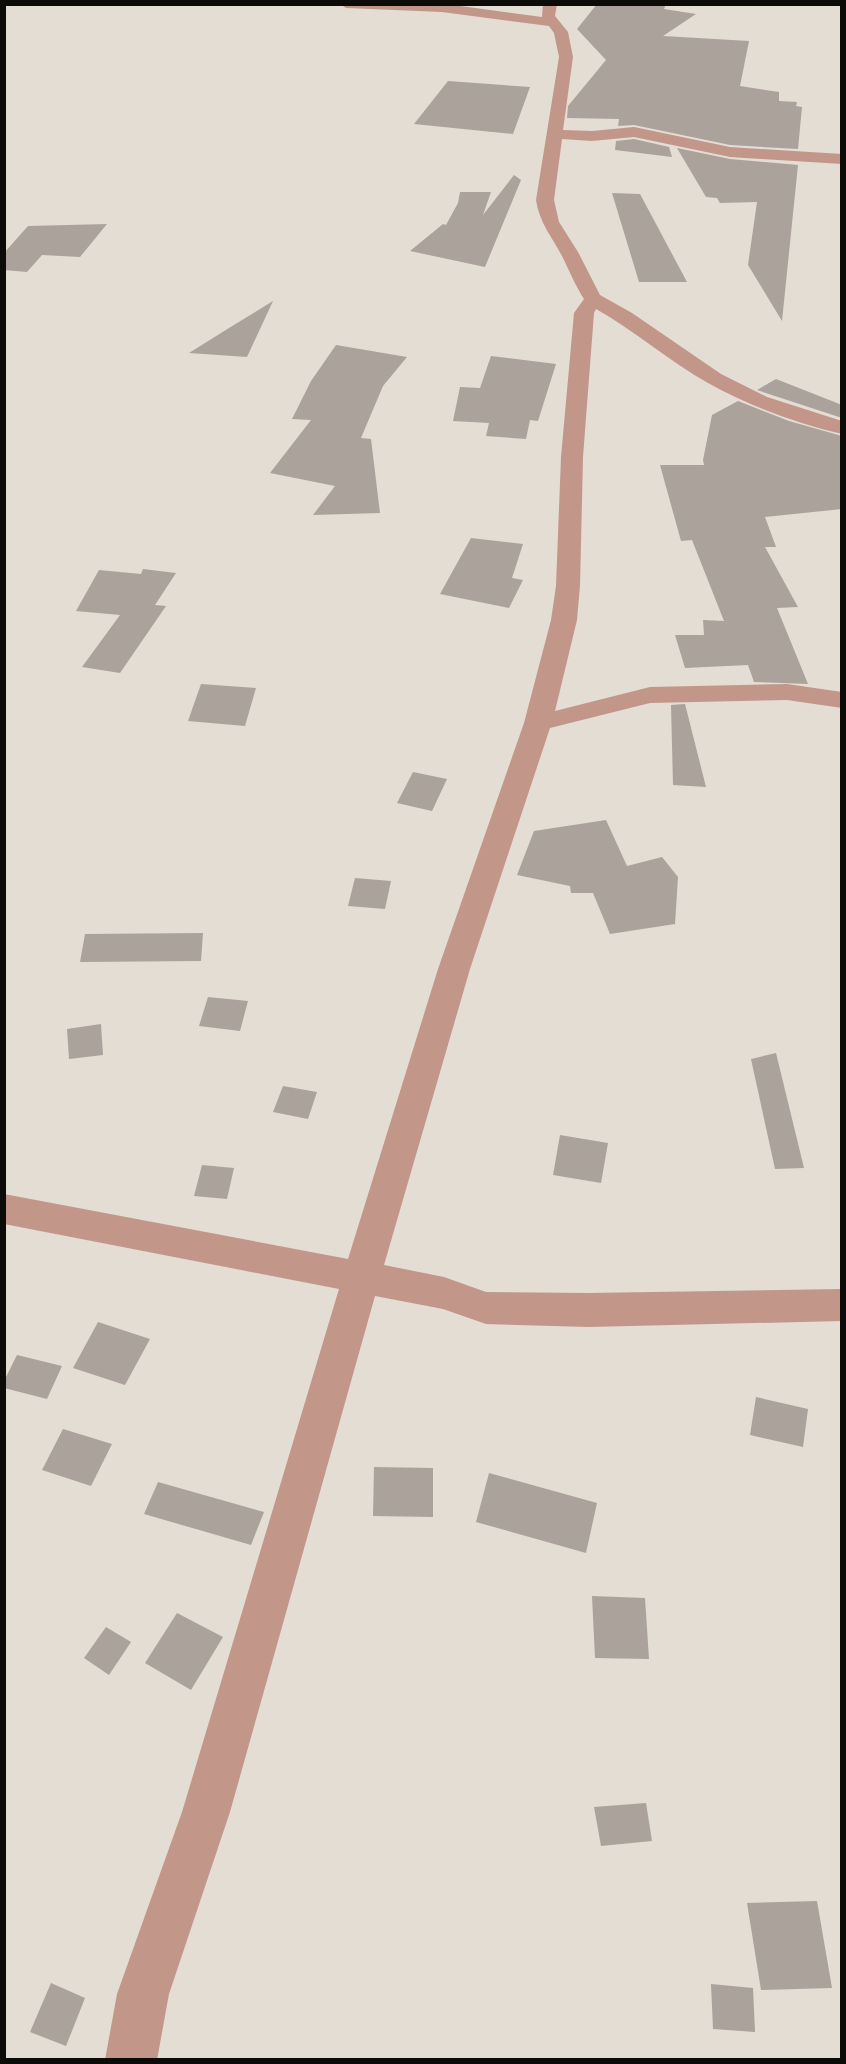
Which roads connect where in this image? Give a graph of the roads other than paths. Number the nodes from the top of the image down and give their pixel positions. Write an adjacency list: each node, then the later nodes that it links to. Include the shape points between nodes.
1 (346, 4): 2 (street)
2 (551, 13): 3 (street, via 561,32 566,57)
3 (555, 134): 4 (street, via 634,132 730,152); 5 (street, via 546,215)
4 (842, 159)
5 (593, 299): 6 (street, via 714,378 760,401); 8 (street, via 584,313 564,620)
6 (842, 428)
7 (842, 700): 8 (street, via 787,692 650,695)
8 (538, 723): 10 (street, via 454,969)
9 (4, 1209): 10 (street)
10 (361, 1278): 11 (street, via 444,1293 486,1308); 12 (street, via 206,1812 143,1994)
11 (842, 1305)
12 (131, 2060)

